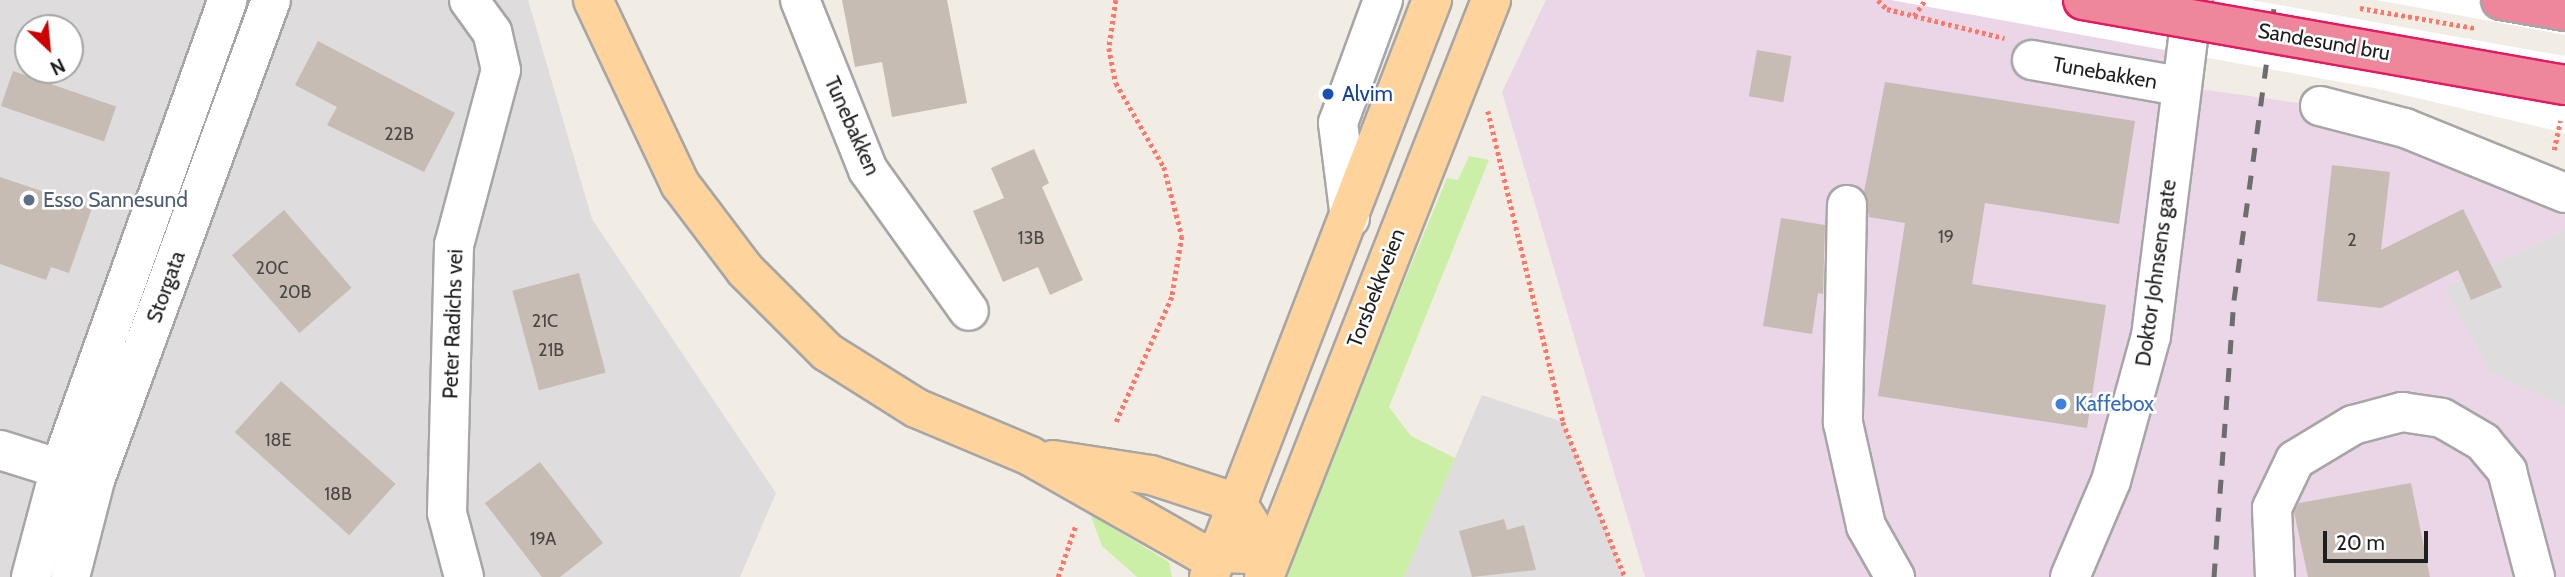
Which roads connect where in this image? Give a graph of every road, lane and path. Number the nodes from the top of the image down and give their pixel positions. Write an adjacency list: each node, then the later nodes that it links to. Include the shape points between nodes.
1 (229, 0): 31 (street, Storgata)
2 (271, 0): 31 (street, Storgata)
3 (469, 0): 38 (street, Peter Radichs vei, via 492,32 501,70 454,245 447,513)
4 (593, 0): 30 (main road, via 680,184 745,270 827,352 916,408)
5 (800, 0): 27 (street, Tunebakken, via 868,170)
6 (1116, 0): 28 (path, via 1109,48 1116,83 1164,167 1182,236 1172,297)
7 (1384, 0): 26 (street, via 1338,124)
8 (1432, 0): 26 (main road)
9 (1491, 0): 34 (main road, Torsbekkveien)
10 (1878, 0): 17 (path, via 1887,9)
11 (1925, 0): 17 (path)
12 (2083, 0): 21 (highway, Sandesund bru, bridge)
13 (2193, 0): 20 (street, Doktor Johnsens gate)
14 (2501, 0): 16 (highway)
15 (2353, 7): 18 (path)
16 (2565, 11)
17 (1914, 16): 19 (path, via 2010,40)
18 (2462, 24)
19 (2032, 60): 20 (street, Tunebakken)
20 (2179, 86): 42 (street, Doktor Johnsens gate, via 2151,336 2111,481)
21 (2563, 100): 24 (path)
22 (1487, 106): 40 (path, via 1563,422)
23 (2320, 106): 24 (street, via 2405,128)
24 (2552, 187)
25 (1847, 205): 41 (street, via 1843,424 1866,526)
26 (1350, 218): 32 (main road)
27 (969, 311)
28 (1116, 423)
29 (0, 450): 31 (street)
30 (1030, 456): 32 (main road, via 1151,475); 35 (main road)
31 (78, 474): 36 (street, Storgata); 37 (street, Storgata)
32 (1237, 503): 34 (main road); 35 (main road)
33 (1075, 527): 39 (path)
34 (1267, 566): 35 (main road)
35 (1213, 567)
36 (31, 577)
37 (70, 577)
38 (464, 577)
39 (1058, 577)
40 (1625, 577)
41 (1895, 577)
42 (2070, 577)
43 (2275, 577): 44 (street, via 2272,508 2295,460 2353,425 2402,412 2442,418 2483,442 2507,471)
44 (2535, 577)

